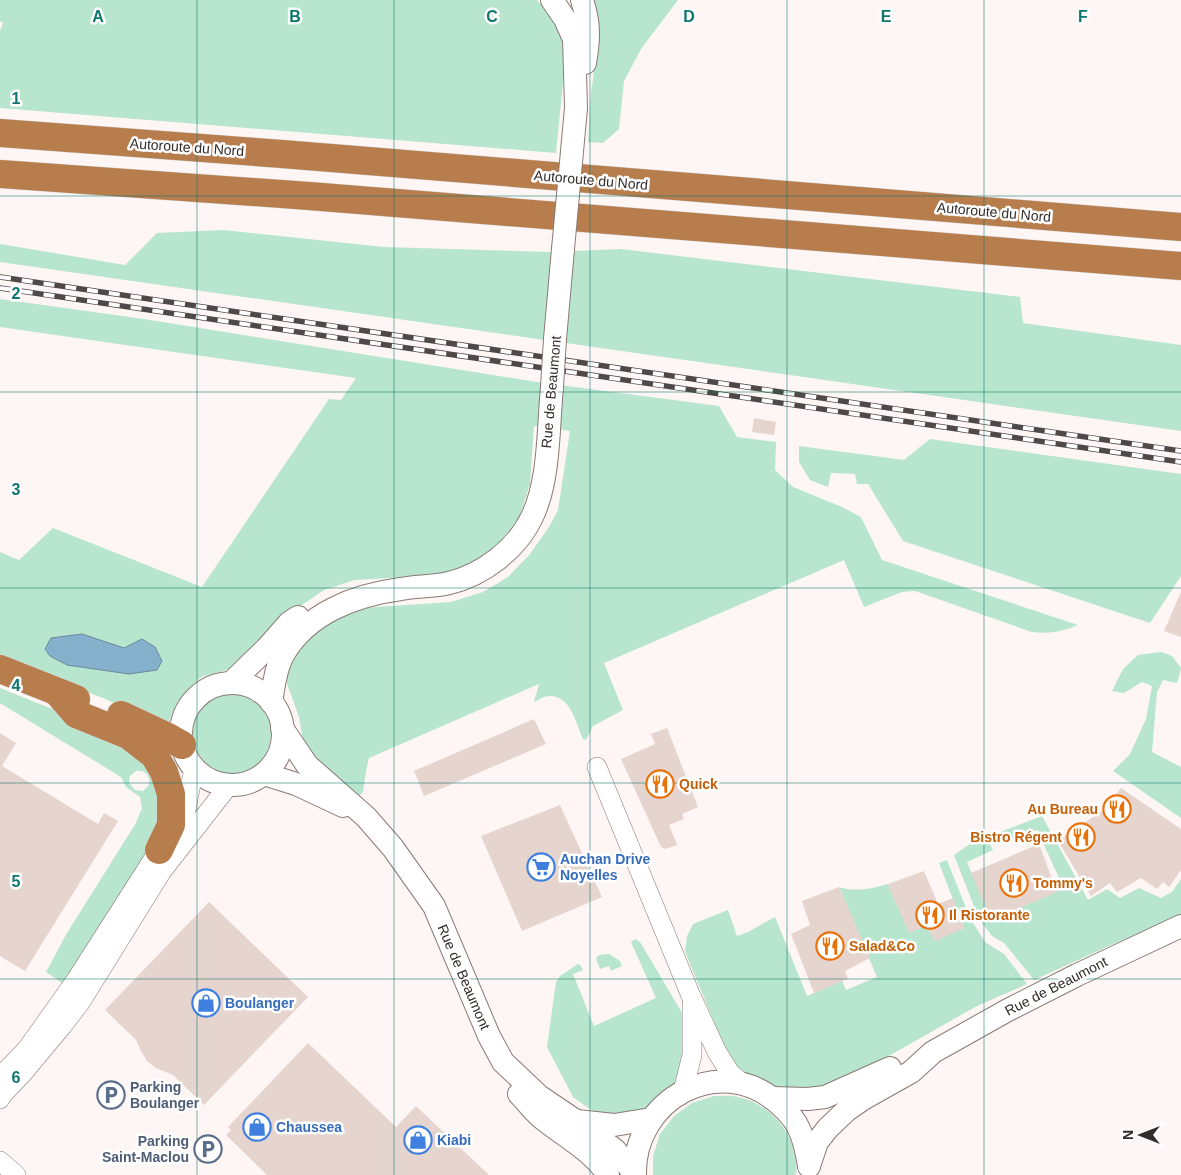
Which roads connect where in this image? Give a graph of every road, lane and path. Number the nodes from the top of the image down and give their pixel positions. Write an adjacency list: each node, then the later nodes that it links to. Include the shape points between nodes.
1 (552, 0): 3 (street, Rue de Beaumont, via 574,39)
2 (582, 0): 3 (street, Rue de Beaumont, via 588,16 589,34)
3 (576, 108): 8 (street, Rue de Beaumont, bridge, via 543,487 532,518 516,542 495,562 472,575 438,586)
4 (0, 133): 6 (highway, Autoroute du Nord)
5 (0, 174): 7 (highway)
6 (1181, 227)
7 (1181, 266)
8 (401, 589): 10 (street, Rue de Beaumont, via 352,588 319,602 289,623); 12 (street, Rue de Beaumont, via 368,595 327,611 313,621 296,636 283,656)
9 (0, 669): 11 (highway)
10 (232, 683): 12 (street, via 253,688); 14 (street, via 207,690 188,708 181,732)
11 (58, 693): 14 (highway, via 105,708 168,737); 19 (highway, via 76,714 128,735 154,755 171,794 171,825)
12 (271, 702): 13 (street)
13 (282, 728): 16 (street, via 279,753); 18 (street, Rue de Beaumont, via 307,764)
14 (188, 757): 17 (street, via 204,777); 19 (street, via 186,810 175,833)
15 (597, 767): 21 (street)
16 (264, 774): 17 (street, via 248,783); 18 (street, Rue de Beaumont, via 296,784)
17 (229, 785): 28 (street, via 162,871 80,1003)
18 (366, 817): 23 (street, Rue de Beaumont, via 393,848 434,906 488,1036)
19 (159, 850): 24 (street, via 76,980 27,1049)
20 (1181, 926): 22 (street, Rue de Beaumont, via 1077,974)
21 (691, 996): 25 (street, via 717,1052 730,1073); 26 (street, via 692,1055)
22 (933, 1052): 27 (street, Rue de Beaumont, via 906,1059 825,1097); 31 (street, Rue de Beaumont, via 911,1072 863,1099 828,1128 817,1142)
23 (503, 1062): 30 (street, Rue de Beaumont, via 539,1096); 32 (street, via 518,1093 541,1118 578,1144)
24 (0, 1077)
25 (744, 1085): 26 (street, via 713,1082); 27 (street)
26 (683, 1091): 29 (street, via 665,1103)
27 (772, 1098): 31 (street, via 799,1128 806,1146)
28 (0, 1099)
29 (651, 1119): 30 (street, Rue de Beaumont, via 614,1125); 33 (street, via 638,1145)
30 (576, 1121): 33 (street, Rue de Beaumont, via 615,1150)
31 (808, 1171)
32 (608, 1175)
33 (635, 1175)

